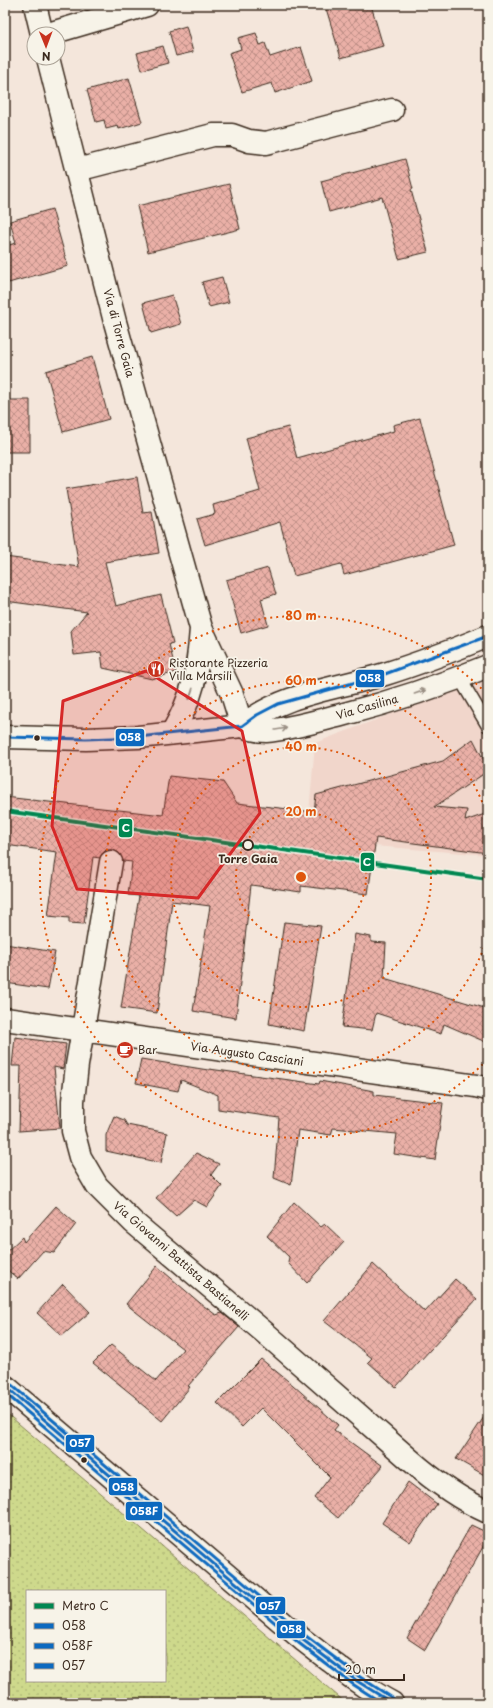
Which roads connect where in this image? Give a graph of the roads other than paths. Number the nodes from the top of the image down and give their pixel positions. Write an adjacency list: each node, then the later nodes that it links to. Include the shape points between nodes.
1 (35, 5): 3 (street)
2 (147, 5): 4 (street)
3 (40, 26)
4 (66, 29)
5 (50, 66): 7 (street, Via di Torre Gaia)
6 (392, 110): 7 (street, via 266,143 232,135 213,135)
7 (77, 170): 8 (street, Via di Torre Gaia, via 115,322)
8 (201, 628): 12 (street, via 232,694); 14 (street, one-way to 14, via 198,666 192,692)
9 (488, 636): 12 (street, Via Casilina, via 385,674 278,704)
10 (488, 666): 11 (street, Via Casilina)
11 (459, 677): 12 (street, Via Casilina, one-way to 11, via 266,731 318,721 403,697); 13 (lane)
12 (242, 726): 14 (street, Via Casilina)
13 (488, 726)
14 (172, 733): 15 (street, Via Casilina, via 98,738)
15 (5, 737)
16 (111, 862): 18 (street, Via Giovanni Battista Bastianelli)
17 (5, 1019): 18 (street, Via Augusto Casciani)
18 (83, 1030): 19 (street, Via Augusto Casciani); 21 (street, Via Giovanni Battista Bastianelli, via 73,1101 73,1131 80,1157 97,1186 139,1227 264,1332 429,1477)
19 (488, 1089)
20 (5, 1386): 22 (street, via 303,1640 337,1667)
21 (488, 1512)
22 (392, 1703)

